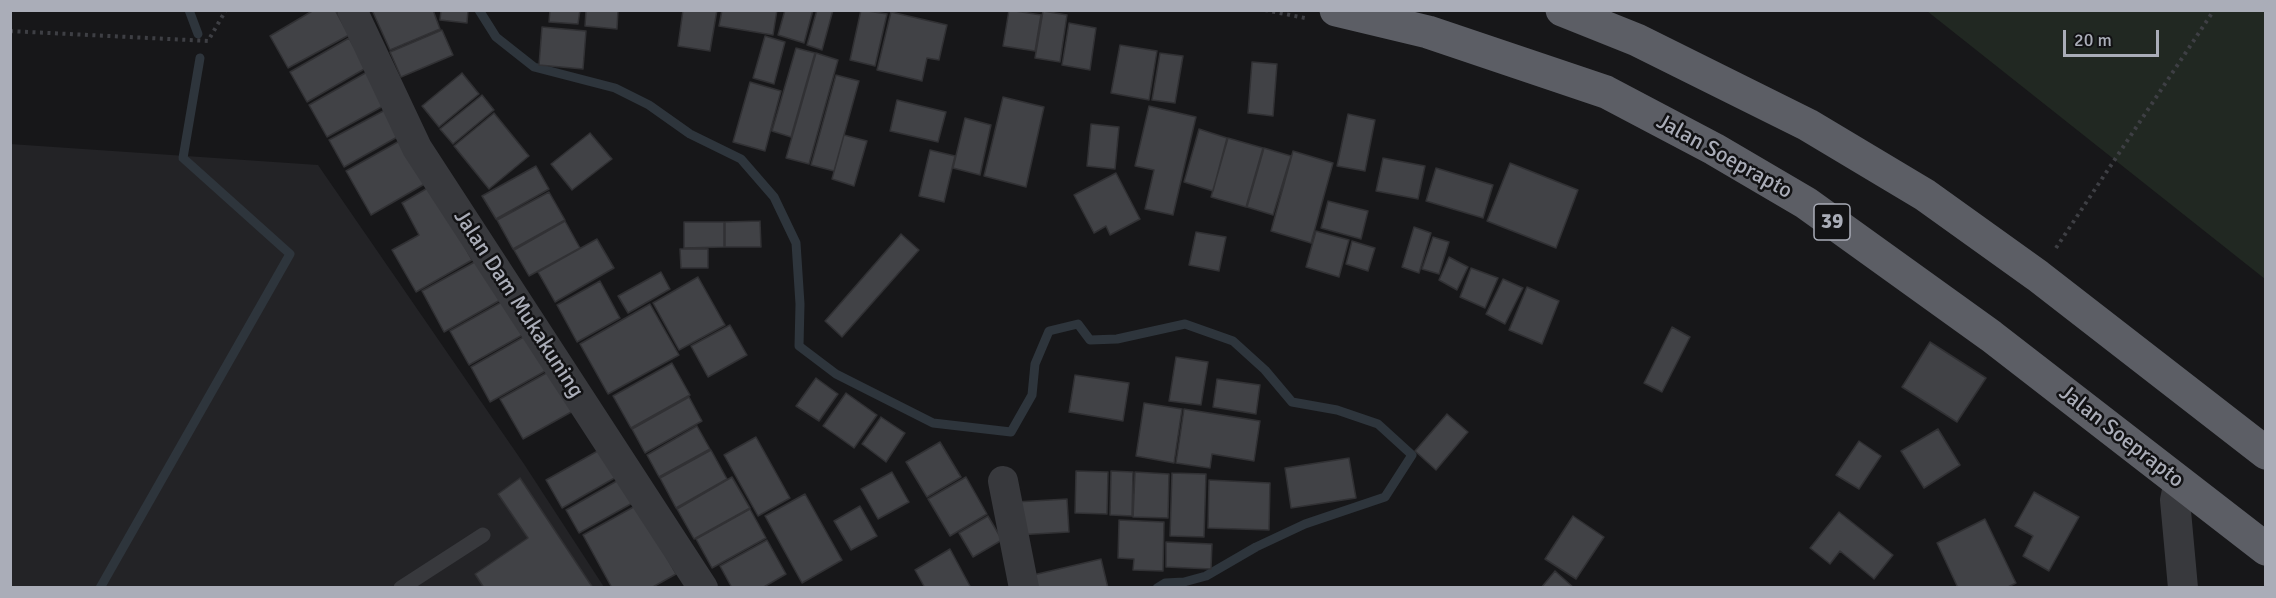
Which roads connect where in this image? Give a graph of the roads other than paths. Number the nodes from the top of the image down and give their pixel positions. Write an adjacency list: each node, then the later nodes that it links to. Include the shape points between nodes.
1 (352, 10): 10 (street, Jalan Dam Mukakuning, via 417,148)
2 (1562, 10): 4 (highway, via 1637,40 1809,125 1925,195 2038,276)
3 (1323, 15): 6 (highway, Jalan Soeprapto / 39, via 1428,32 1606,92 1714,149 1806,203 1991,336)
4 (2265, 453)
5 (1003, 481): 11 (street)
6 (2179, 482): 8 (highway, Jalan Soeprapto / 39); 12 (street, via 2175,500)
7 (483, 534): 9 (lane)
8 (2265, 549)
9 (402, 588)
10 (703, 588)
11 (1024, 588)
12 (2183, 588)

